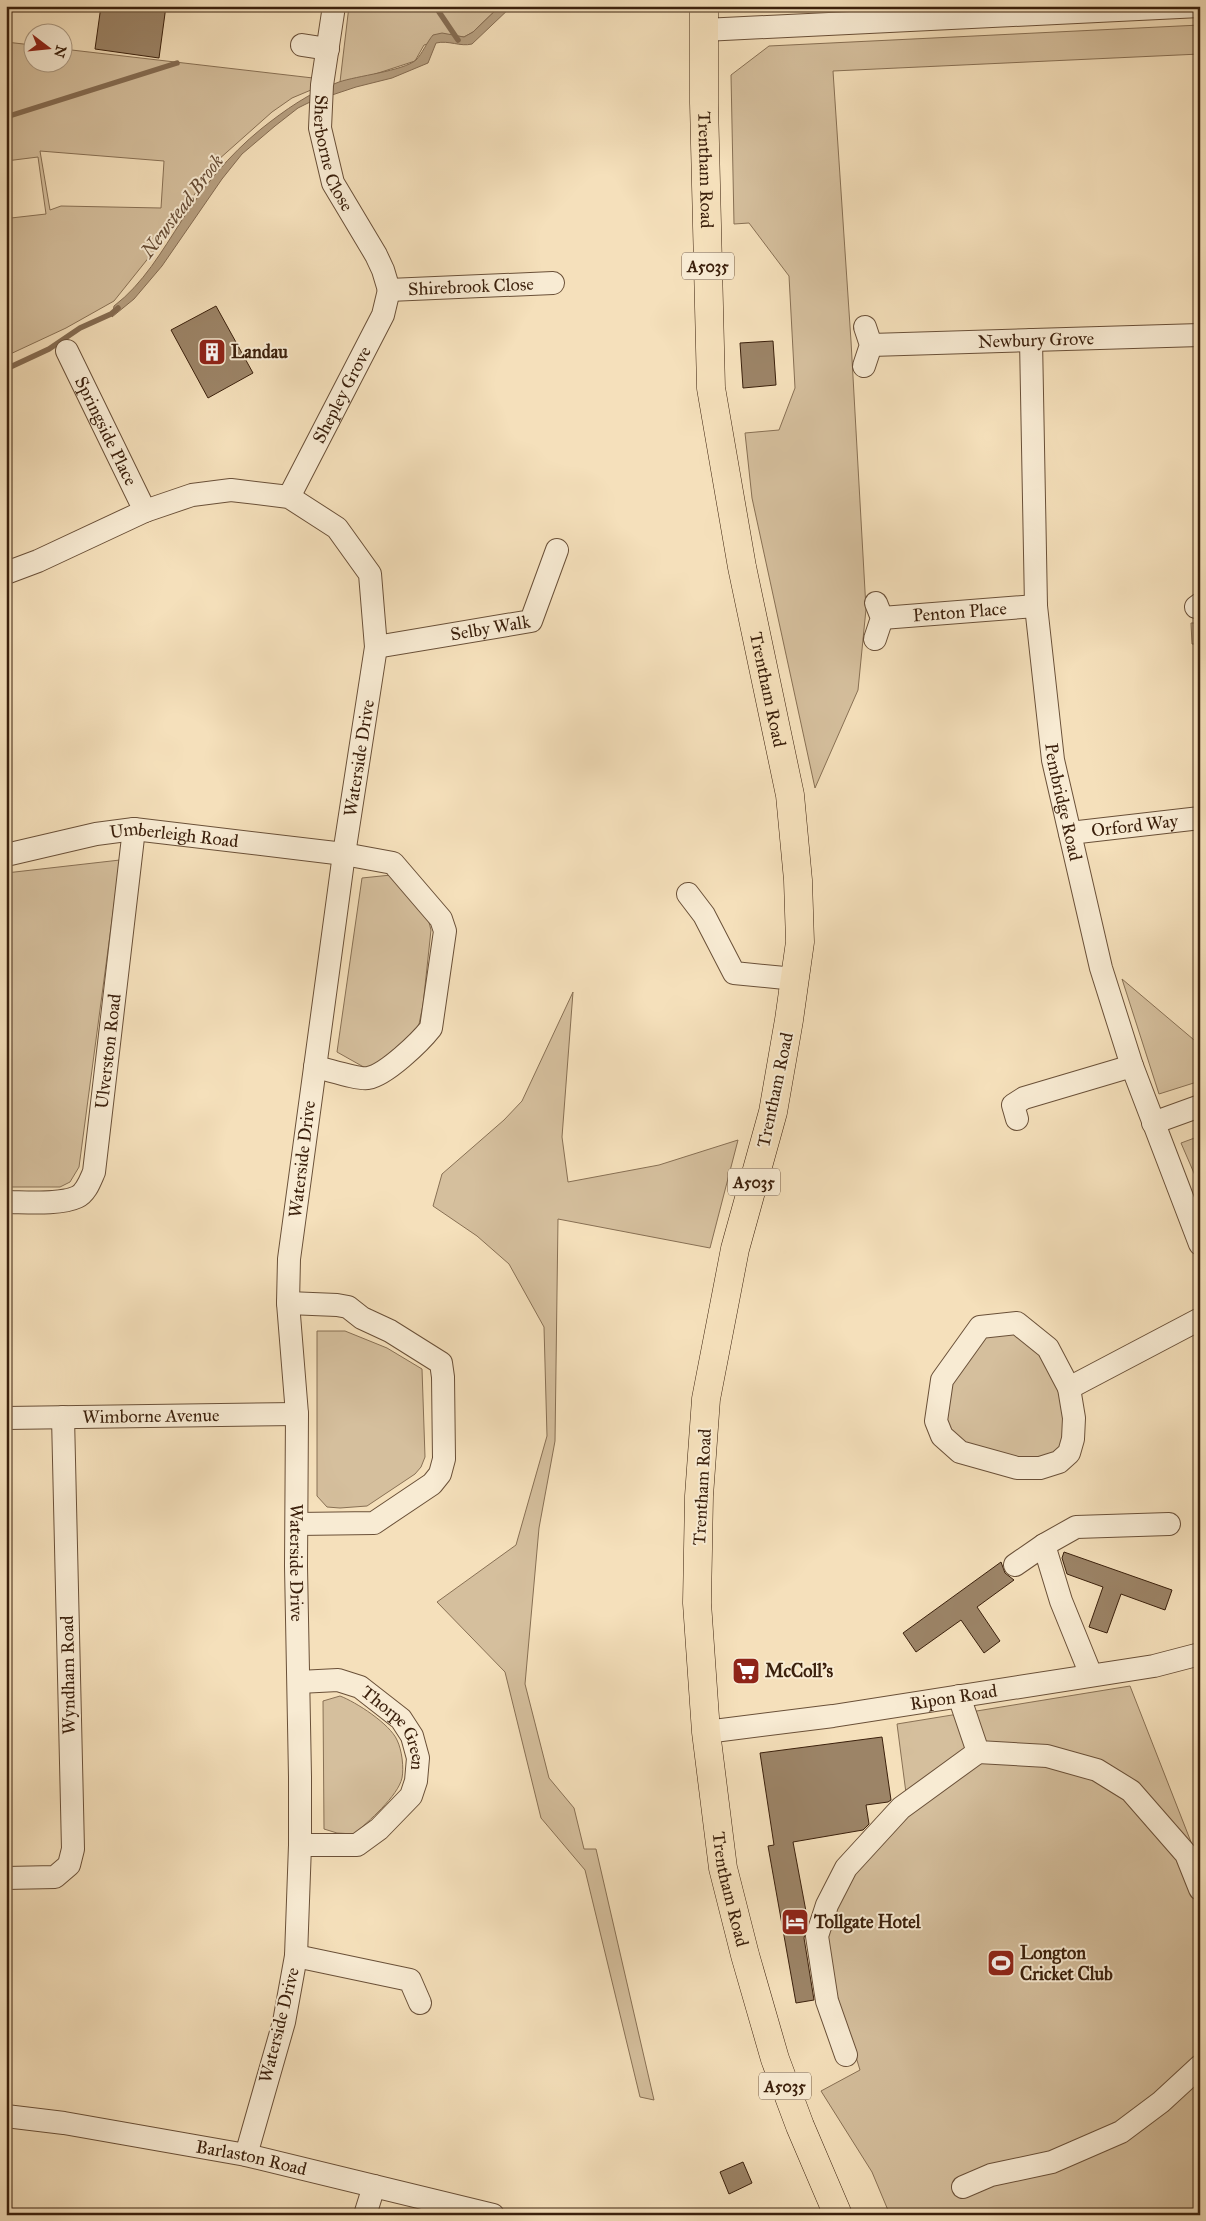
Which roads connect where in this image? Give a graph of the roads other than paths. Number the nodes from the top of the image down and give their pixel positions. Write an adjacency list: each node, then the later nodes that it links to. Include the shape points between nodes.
1 (334, 6): 5 (street, Sherborne Close)
2 (1200, 6): 3 (street)
3 (704, 18): 25 (main road, Trentham Road / A5035, via 711,388 742,567 790,795 800,942)
4 (302, 45): 5 (street)
5 (328, 49): 7 (street, Sherborne Close, via 320,128 333,183 376,255)
6 (553, 283): 7 (street, Shirebrook Close)
7 (389, 290): 12 (street, Shepley Grove, via 383,315)
8 (1200, 335): 9 (street, Newbury Grove)
9 (1031, 340): 11 (street, Newbury Grove, via 868,336); 16 (street, Pembridge Road)
10 (67, 351): 13 (street, Springside Place)
11 (864, 366)
12 (289, 497): 13 (street, Waterside Drive, via 231,490 192,495); 18 (street, Waterside Drive, via 337,528 370,574)
13 (145, 511): 15 (street, Waterside Drive)
14 (557, 550): 18 (street, Selby Walk, via 531,621)
15 (6, 573)
16 (1036, 606): 17 (street, Penton Place); 21 (street, Pembridge Road, via 1053,760)
17 (878, 620)
18 (376, 647): 22 (street, Waterside Drive)
19 (1200, 818): 21 (street, Orford Way)
20 (134, 829): 22 (street, Umberleigh Road); 23 (street, Umberleigh Road, via 96,834); 31 (street, Ulverston Road, via 94,1172 78,1197)
21 (1070, 833): 27 (street, Pembridge Road, via 1101,968)
22 (344, 854): 26 (street, Waterside Drive); 26 (street, Umberleigh Road, via 393,863 440,919 445,931 431,1028 422,1039 380,1073 367,1078)
23 (6, 855)
24 (688, 894): 25 (street, via 704,915 734,973)
25 (795, 979): 47 (main road, Trentham Road / A5035, via 773,1112 735,1249 706,1399 699,1496 697,1603)
26 (315, 1066): 33 (street, Waterside Drive, via 289,1259)
27 (1132, 1066): 29 (street, via 1024,1098 1013,1105); 30 (street, Pembridge Road)
28 (1200, 1106): 30 (street)
29 (1017, 1118)
30 (1153, 1123): 32 (street, Pembridge Road)
31 (6, 1202)
32 (1200, 1244)
33 (288, 1303): 36 (street, Waterside Drive); 39 (street, via 348,1307 362,1318 430,1354 441,1363 443,1377 444,1459 440,1474 432,1484 374,1523)
34 (1200, 1319): 35 (street)
35 (1069, 1388): 35 (street, via 1074,1418 1069,1452 1059,1462 1040,1468 1016,1468 960,1452 942,1436 936,1421 942,1380 980,1327 1017,1323 1048,1348)
36 (297, 1414): 37 (street, Wimborne Avenue); 39 (street, Waterside Drive)
37 (63, 1417): 38 (street, Wimborne Avenue); 50 (street, Wyndham Road, via 73,1849 69,1865 55,1876)
38 (6, 1418)
39 (297, 1524): 45 (street, Waterside Drive)
40 (1169, 1524): 41 (street, via 1076,1527)
41 (1044, 1545): 42 (street); 44 (street, via 1061,1601)
42 (1014, 1564)
43 (1200, 1654): 44 (street, Ripon Road, via 1154,1666)
44 (1091, 1675): 46 (street, Ripon Road)
45 (299, 1682): 49 (street, Waterside Drive); 49 (street, Thorpe Green, via 338,1680 360,1686 401,1720 412,1736 418,1758 411,1796 378,1829 356,1845)
46 (959, 1696): 47 (street, Ripon Road); 48 (street)
47 (706, 1732): 60 (main road, Trentham Road / A5035, via 723,1868 745,1955 775,2059)
48 (978, 1752): 51 (street, via 1047,1756 1097,1770 1131,1791 1186,1854); 54 (street, via 901,1808 846,1868 828,1905 817,1936 827,2001)
49 (300, 1844): 52 (street, Waterside Drive)
50 (6, 1878)
51 (1200, 1889)
52 (296, 1956): 53 (street, via 410,1980); 57 (street, Waterside Drive, via 284,2022)
53 (420, 2003)
54 (846, 2056)
55 (1200, 2066): 59 (street, via 1161,2102 1121,2132 1052,2162 991,2176)
56 (6, 2116): 57 (street, Barlaston Road)
57 (246, 2155): 58 (street, Barlaston Road)
58 (374, 2186): 61 (street); 62 (street, Barlaston Road)
59 (963, 2187)
60 (836, 2214)
61 (365, 2215)
62 (492, 2215)

